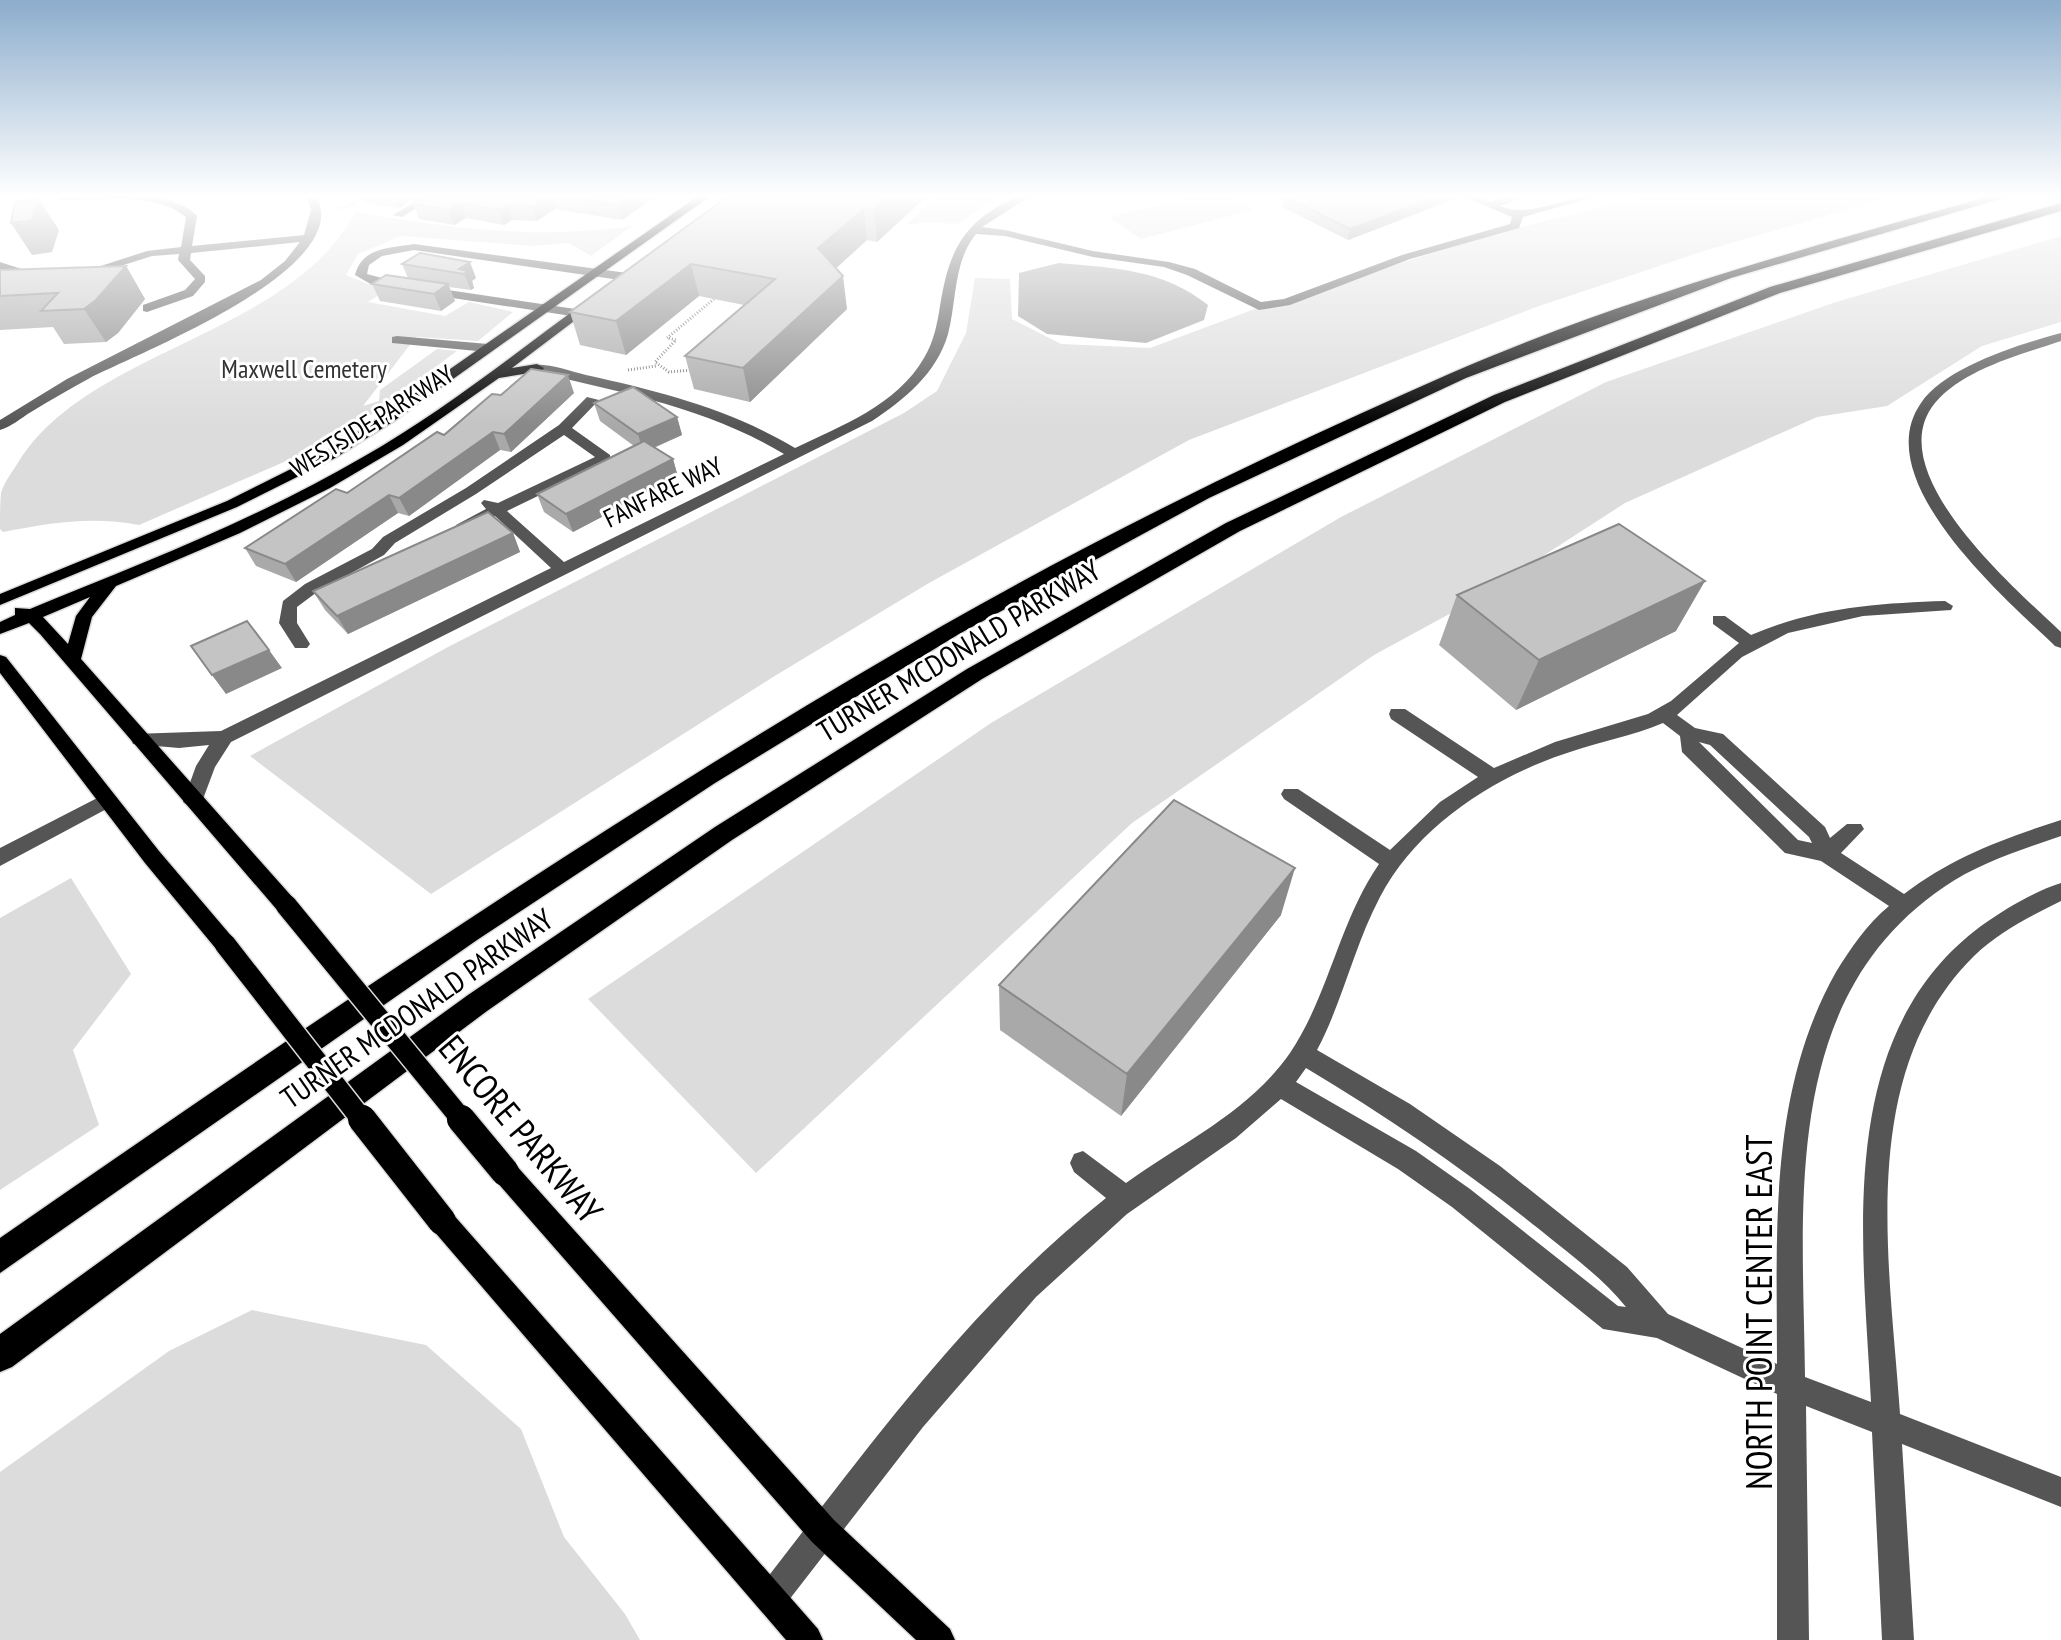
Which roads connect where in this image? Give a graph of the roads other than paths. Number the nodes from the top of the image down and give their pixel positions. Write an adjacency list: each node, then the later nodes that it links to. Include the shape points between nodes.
1 (27, 274): 16 (street, via 33,277)
2 (81, 274): 15 (street)
3 (195, 274): 19 (street, via 201,279 197,285 176,300)
4 (272, 274): 29 (street, via 241,297)
5 (361, 274): 20 (street, via 374,282)
6 (592, 274): 20 (main road, WESTSIDE PARKWAY)
7 (604, 274): 14 (street)
8 (632, 274): 14 (main road)
9 (952, 274): 31 (street, FANFARE WAY, via 941,335 919,375 867,418)
10 (1194, 274): 11 (street, via 1259,306 1286,302)
11 (1362, 274)
12 (1736, 274): 70 (highway, TURNER MCDONALD PARKWAY, via 1553,337 1351,423 1114,541 834,700 587,855 338,1020)
13 (1822, 274): 72 (highway, TURNER MCDONALD PARKWAY, via 1593,356 1392,447 1155,570 877,737 623,903 350,1095)
14 (627, 277): 17 (main road)
15 (65, 279)
16 (31, 284)
17 (615, 286)
18 (603, 295): 21 (main road, WESTSIDE PARKWAY)
19 (147, 308)
20 (545, 308): 21 (street); 25 (main road, WESTSIDE PARKWAY)
21 (578, 313): 22 (main road, WESTSIDE PARKWAY)
22 (546, 336): 26 (main road, via 529,360); 27 (main road, WESTSIDE PARKWAY)
23 (2061, 337): 45 (street, via 1947,387 1926,405 1915,439 1918,468 1934,503)
24 (397, 340): 25 (street)
25 (488, 348): 39 (main road, WESTSIDE PARKWAY, via 358,439 300,471)
26 (537, 368): 27 (main road); 31 (street, via 732,421)
27 (488, 378): 38 (main road, WESTSIDE PARKWAY, via 330,482)
28 (592, 400): 30 (street)
29 (0, 426)
30 (564, 428): 32 (street); 33 (street, via 605,458)
31 (796, 455): 37 (street, FANFARE WAY)
32 (471, 491): 33 (street); 36 (street, via 389,540)
33 (497, 510): 34 (street); 37 (street)
34 (455, 528)
35 (412, 547): 36 (street)
36 (378, 552): 47 (street, via 289,605 288,623)
37 (563, 570): 53 (street, FANFARE WAY)
38 (114, 580): 42 (main road, WESTSIDE PARKWAY); 48 (main road, via 84,616)
39 (0, 600)
40 (1945, 606): 46 (street, via 1835,614 1771,631)
41 (0, 607): 42 (main road)
42 (31, 615): 44 (main road, WESTSIDE PARKWAY); 48 (main road, ENCORE PARKWAY)
43 (1719, 620): 46 (street)
44 (0, 628)
45 (2061, 642)
46 (1750, 643): 51 (street)
47 (301, 644)
48 (72, 659): 54 (main road, ENCORE PARKWAY)
49 (2, 666): 57 (main road)
50 (1398, 714): 55 (street)
51 (1664, 714): 52 (street); 55 (street, via 1534,756)
52 (1690, 734): 61 (street, via 1716,739 1818,833); 61 (street, via 1689,747 1792,847)
53 (224, 737): 54 (street, FANFARE WAY); 58 (street)
54 (140, 739): 58 (main road, ENCORE PARKWAY)
55 (1493, 777): 63 (street, via 1457,799)
56 (1291, 794): 63 (street)
57 (107, 800): 62 (street); 77 (main road, bridge, via 442,1221)
58 (193, 802): 76 (main road, ENCORE PARKWAY, bridge, via 286,905 505,1172)
59 (2061, 828): 65 (street, NORTH POINT CENTER EAST, via 1981,855)
60 (1854, 829): 61 (street)
61 (1826, 854): 65 (street)
62 (0, 858)
63 (1392, 862): 66 (street, via 1372,891)
64 (2061, 891): 74 (street, via 1997,923 1964,950 1913,1019 1895,1061 1875,1162)
65 (1903, 904): 73 (street, NORTH POINT CENTER EAST, via 1842,979 1804,1073 1790,1193)
66 (1303, 1054): 67 (street); 71 (street, via 1401,1112 1491,1175 1618,1276)
67 (1279, 1085): 69 (street, via 1237,1123); 71 (street, via 1450,1190 1613,1319)
68 (1083, 1163): 69 (street)
69 (1125, 1198): 76 (street, via 986,1328)
70 (0, 1257)
71 (1658, 1324): 73 (street)
72 (0, 1355)
73 (1792, 1386): 74 (street); 80 (street, NORTH POINT CENTER EAST)
74 (1886, 1422): 75 (street); 81 (street)
75 (2061, 1492)
76 (823, 1531): 77 (street); 79 (main road, ENCORE PARKWAY)
77 (771, 1598): 78 (main road)
78 (807, 1640)
79 (939, 1640)
80 (1793, 1640)
81 (1898, 1640)

